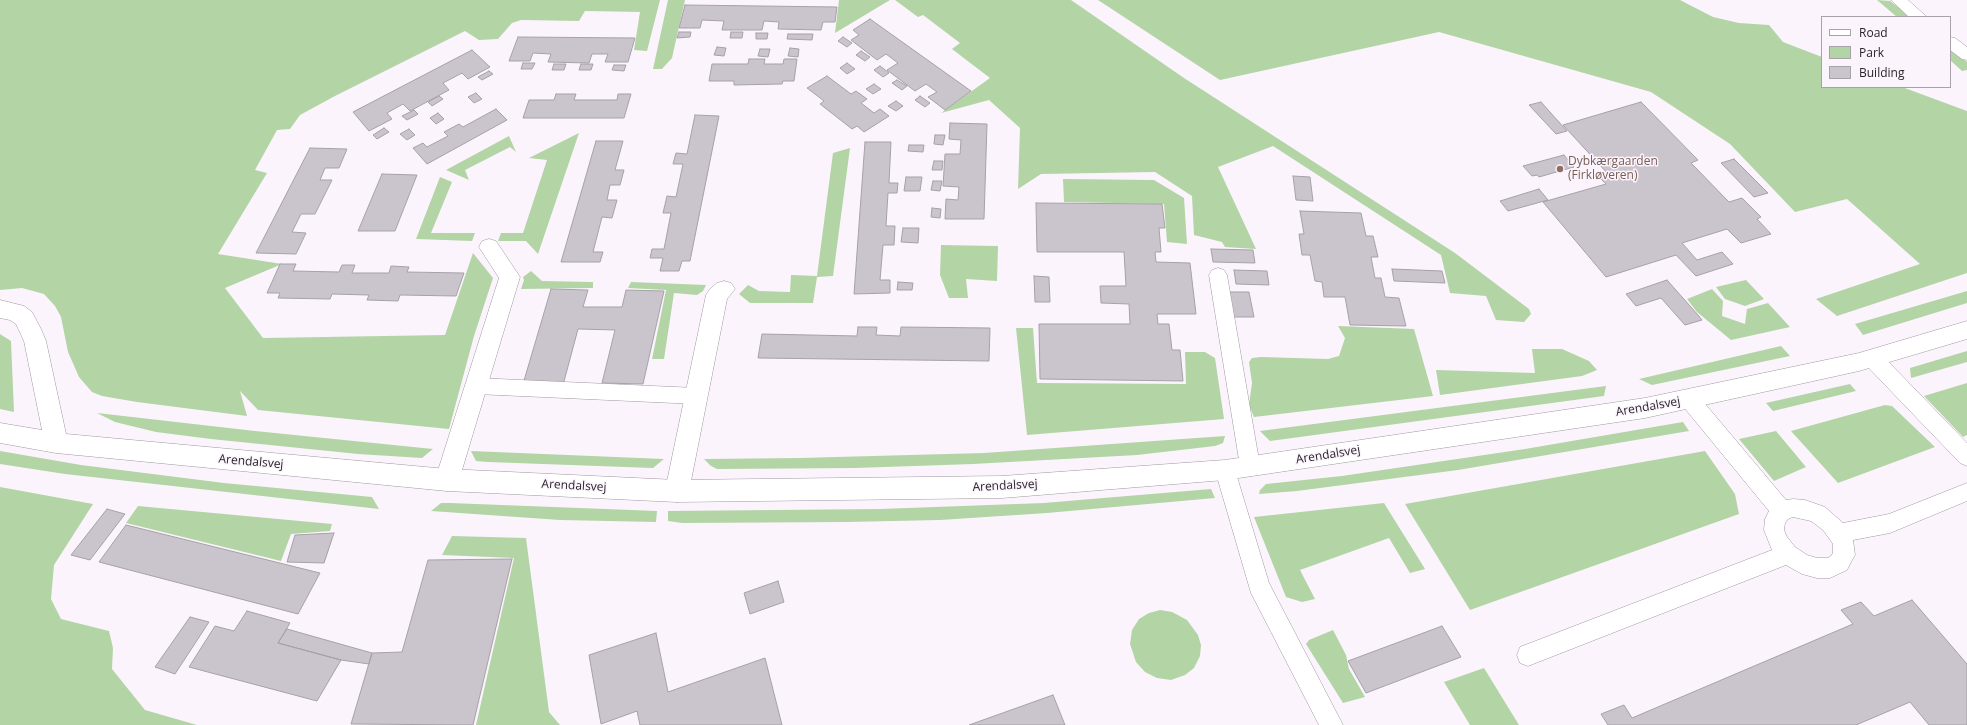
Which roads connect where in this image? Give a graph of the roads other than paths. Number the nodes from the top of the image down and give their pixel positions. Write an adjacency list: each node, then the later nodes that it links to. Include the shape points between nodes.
1 (1898, 0): 2 (lane)
2 (1918, 16)
3 (1951, 43): 4 (lane)
4 (1967, 55)
5 (489, 247): 11 (street, via 510,277)
6 (1218, 274): 17 (lane)
7 (724, 289): 12 (street, via 717,295)
8 (0, 309): 15 (street, via 16,312 24,318 30,329 35,341)
9 (1967, 330): 10 (street, Arendalsvej)
10 (1872, 358): 13 (street, Arendalsvej); 16 (lane)
11 (476, 386): 12 (lane); 19 (street)
12 (697, 396): 20 (street)
13 (1689, 399): 17 (street, Arendalsvej, via 1645,408); 22 (lane)
14 (0, 433): 15 (street, Arendalsvej)
15 (56, 443): 19 (street, Arendalsvej)
16 (1967, 457)
17 (1250, 466): 18 (street, Arendalsvej)
18 (1225, 470): 20 (street, Arendalsvej, via 1002,487); 26 (lane, via 1259,586)
19 (447, 480): 20 (street, Arendalsvej)
20 (677, 491)
21 (1967, 492): 23 (lane, via 1890,522)
22 (1782, 511): 23 (lane, via 1793,508 1805,509 1818,514 1830,522); 24 (lane, via 1775,519 1774,530 1778,542)
23 (1839, 533): 24 (lane, via 1844,544 1844,555 1839,563 1830,568 1802,564)
24 (1788, 554): 25 (lane)
25 (1528, 655)
26 (1332, 725)

